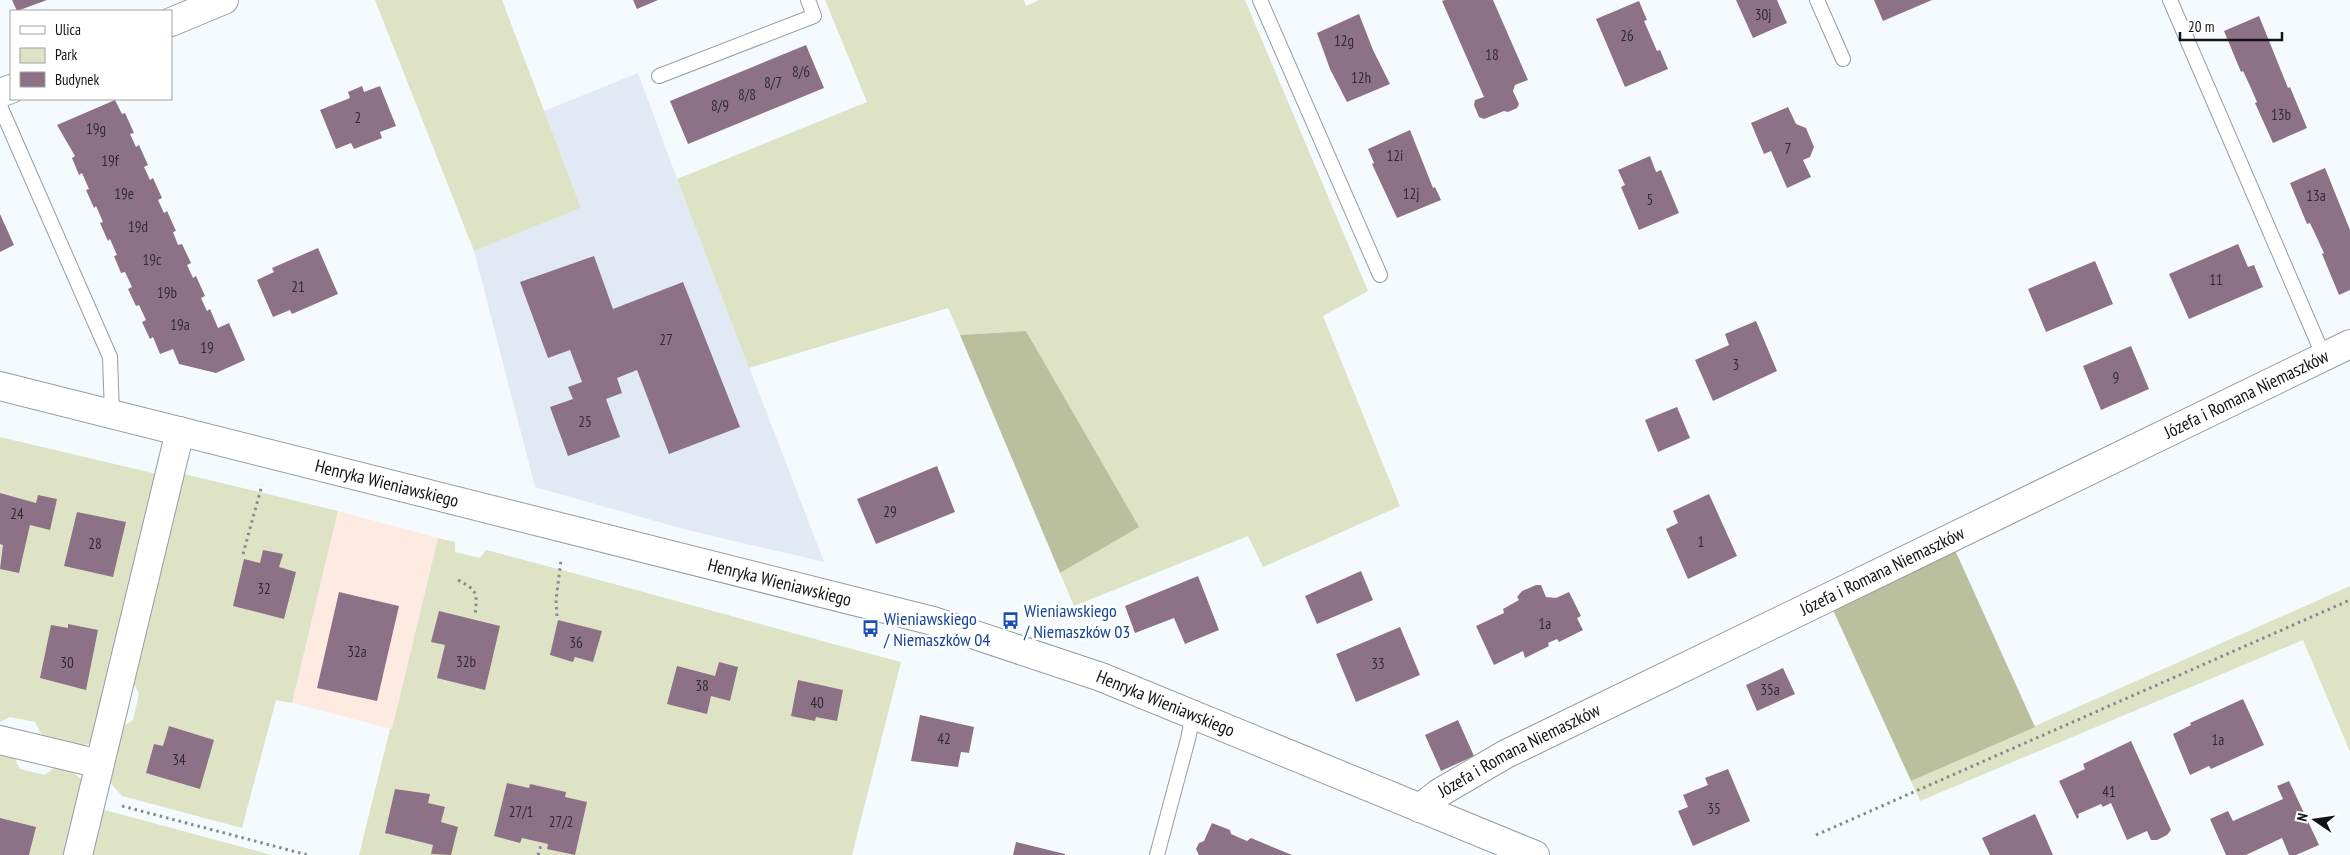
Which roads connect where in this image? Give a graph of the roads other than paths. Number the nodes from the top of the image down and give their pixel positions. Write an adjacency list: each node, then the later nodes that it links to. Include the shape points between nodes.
1 (224, 0): 6 (street)
2 (808, 0): 8 (lane, via 814,16)
3 (1260, 0): 10 (lane)
4 (1816, 0): 7 (lane)
5 (2170, 0): 12 (lane)
6 (172, 22)
7 (1842, 59)
8 (659, 76)
9 (0, 106): 14 (lane, via 110,357)
10 (1380, 275)
11 (2350, 344): 12 (street, Józefa i Romana Niemaszków)
12 (2324, 357): 19 (street, Józefa i Romana Niemaszków, via 1515,749)
13 (0, 386): 14 (street, Henryka Wieniawskiego)
14 (112, 414): 15 (street, Henryka Wieniawskiego)
15 (180, 431): 16 (street, Henryka Wieniawskiego, via 933,621 1100,677); 18 (street)
16 (1193, 715): 19 (street, Henryka Wieniawskiego); 21 (lane)
17 (0, 740): 18 (street)
18 (100, 764): 20 (street)
19 (1420, 808): 22 (street, Henryka Wieniawskiego)
20 (78, 855)
21 (1157, 855)
22 (1535, 855)

